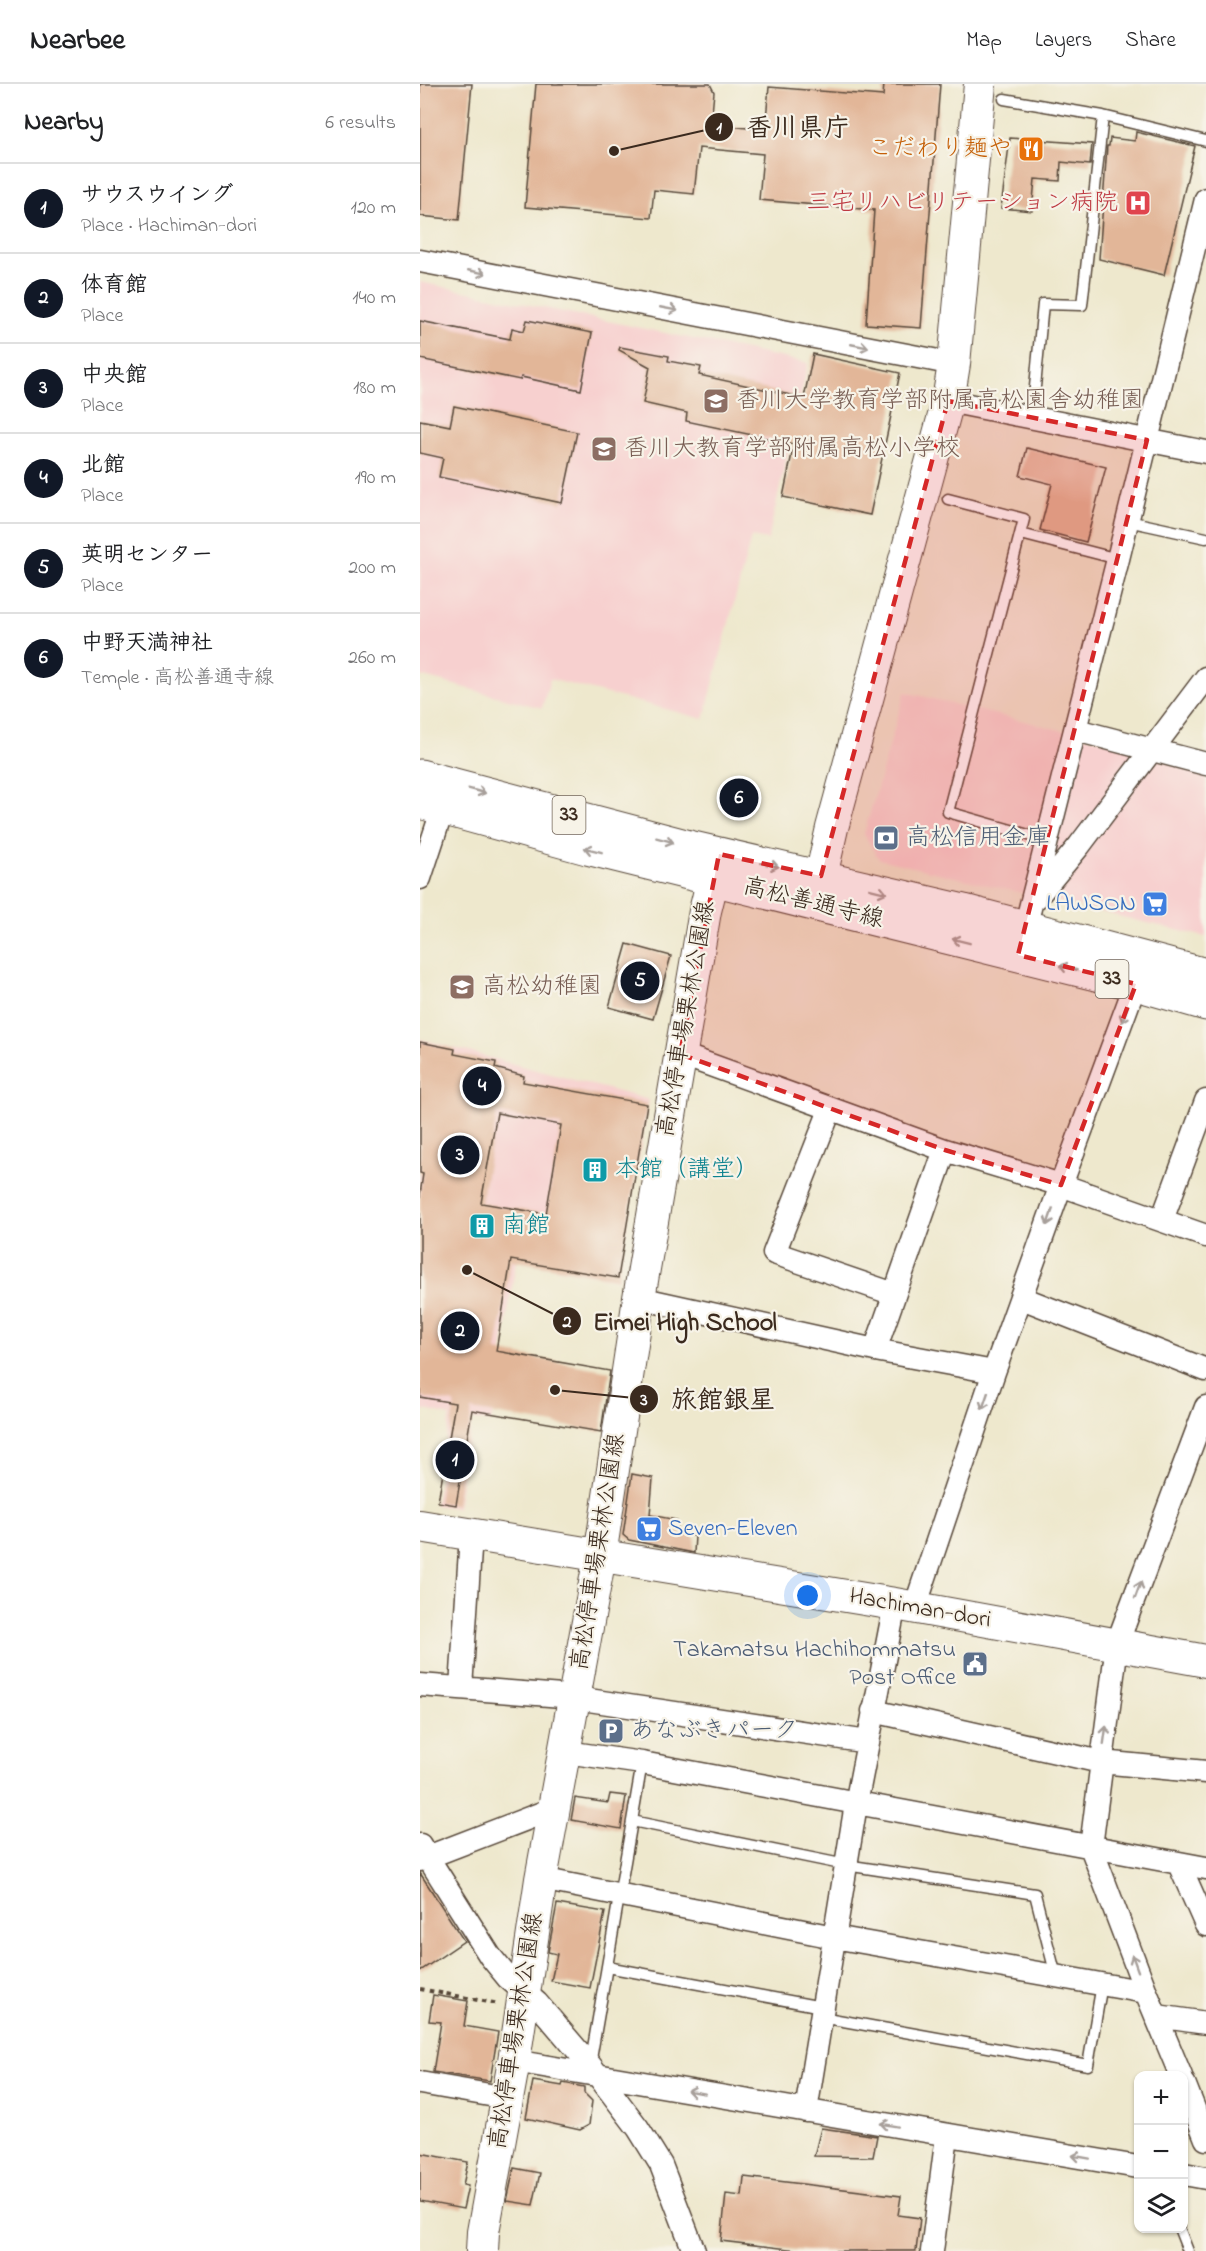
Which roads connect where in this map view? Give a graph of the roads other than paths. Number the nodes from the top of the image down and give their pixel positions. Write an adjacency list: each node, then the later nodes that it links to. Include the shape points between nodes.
1 (992, 92): 2 (lane); 6 (main road)
2 (1103, 116): 3 (lane); 8 (lane, via 1082,305 1043,304)
3 (1206, 141)
4 (1206, 199): 9 (street)
5 (420, 261): 6 (street, one-way to 6)
6 (954, 364): 7 (main road)
7 (948, 400): 8 (street); 25 (main road)
8 (1032, 418): 9 (street)
9 (1147, 440): 10 (street); 12 (street)
10 (1206, 452)
11 (948, 499): 13 (lane, via 1024,519)
12 (1128, 521): 14 (lane); 15 (street)
13 (1021, 534): 15 (lane); 22 (lane, via 948,812)
14 (1206, 538)
15 (1118, 559): 17 (street)
16 (1206, 678): 18 (street)
17 (1076, 730): 18 (street); 22 (street)
18 (1153, 750): 19 (street); 26 (street, via 1079,846)
19 (1206, 764)
20 (420, 776): 23 (main road, 高松善通寺線 / 33, one-way to 23)
21 (431, 805): 23 (main road, 高松善通寺線 / 33, one-way to 21, via 588,848); 24 (street)
22 (1046, 840): 26 (street)
23 (715, 867): 25 (main road, 高松善通寺線 / 33); 30 (main road, 高松停車場栗林公園線)
24 (420, 878)
25 (818, 890): 26 (main road, 高松善通寺線 / 33)
26 (1025, 928): 27 (main road, 高松善通寺線 / 33)
27 (1140, 972): 28 (main road, 高松善通寺線 / 33); 29 (main road, 高松善通寺線 / 33); 34 (street, one-way to 34)
28 (1206, 975)
29 (1206, 1004)
30 (680, 1054): 32 (street); 38 (main road, 高松停車場栗林公園線)
31 (1206, 1101): 35 (street)
32 (830, 1110): 33 (street); 37 (street, via 774,1253)
33 (945, 1150): 34 (street); 37 (street)
34 (1061, 1185): 35 (street); 39 (street, one-way to 39)
35 (1162, 1220): 36 (street)
36 (1206, 1236)
37 (894, 1294): 40 (street)
38 (639, 1298): 40 (street); 46 (main road, 高松停車場栗林公園線)
39 (1022, 1298): 41 (street); 42 (street)
40 (875, 1350): 42 (street)
41 (1206, 1370)
42 (994, 1372): 47 (street, one-way to 47)
43 (1206, 1407): 48 (street, one-way to 43)
44 (420, 1526): 45 (main road, Hachiman-dori)
45 (471, 1535): 46 (main road, Hachiman-dori); 51 (street)
46 (600, 1556): 47 (main road, Hachiman-dori); 52 (main road, 高松停車場栗林公園線)
47 (905, 1605): 48 (main road, Hachiman-dori); 53 (street)
48 (1117, 1644): 49 (main road, Hachiman-dori); 56 (street, one-way to 48)
49 (1206, 1661)
50 (420, 1685): 51 (street)
51 (461, 1688): 52 (street)
52 (575, 1698): 54 (street); 55 (main road, 高松停車場栗林公園線)
53 (873, 1711): 54 (street); 56 (street)
54 (868, 1742): 59 (street)
55 (566, 1752): 57 (street); 60 (main road, 高松停車場栗林公園線)
56 (1101, 1762): 58 (street); 62 (street)
57 (642, 1764): 59 (street); 61 (lane)
58 (1206, 1772)
59 (856, 1804): 62 (street); 65 (street)
60 (555, 1808): 63 (street); 67 (main road, 高松停車場栗林公園線)
61 (632, 1821): 65 (lane); 68 (lane)
62 (1091, 1847): 64 (street); 74 (street, one-way to 62)
63 (423, 1854): 75 (street, via 508,1978)
64 (1179, 1864): 66 (street); 69 (street)
65 (846, 1866): 70 (street); 72 (lane, via 1035,1894)
66 (1206, 1868)
67 (541, 1879): 68 (street); 75 (main road, 高松停車場栗林公園線)
68 (618, 1896): 70 (street); 71 (lane)
69 (1206, 1925)
70 (834, 1937): 72 (street); 76 (street)
71 (607, 1968): 76 (lane); 80 (lane)
72 (1056, 1976): 73 (street)
73 (1101, 1984): 74 (street); 76 (lane, via 1088,2065)
74 (1146, 1992): 77 (street)
75 (515, 1998): 79 (main road, 高松停車場栗林公園線); 80 (street)
76 (821, 2012): 85 (street)
77 (1157, 2016): 78 (street); 81 (street)
78 (1206, 2024)
79 (514, 2061): 80 (street); 84 (main road, 高松停車場栗林公園線)
80 (595, 2070): 85 (street, one-way to 80); 93 (street, via 661,2165)
81 (1178, 2071)
82 (420, 2084): 84 (street)
83 (1188, 2093): 87 (street)
84 (507, 2098): 92 (main road, 高松停車場栗林公園線)
85 (806, 2111): 86 (street, one-way to 85)
86 (947, 2135): 88 (street, one-way to 86); 94 (street)
87 (1206, 2139)
88 (1134, 2166)
89 (1188, 2175): 90 (street)
90 (1206, 2178)
91 (1181, 2233): 95 (lane)
92 (482, 2251)
93 (694, 2251)
94 (932, 2251)
95 (1188, 2251)

